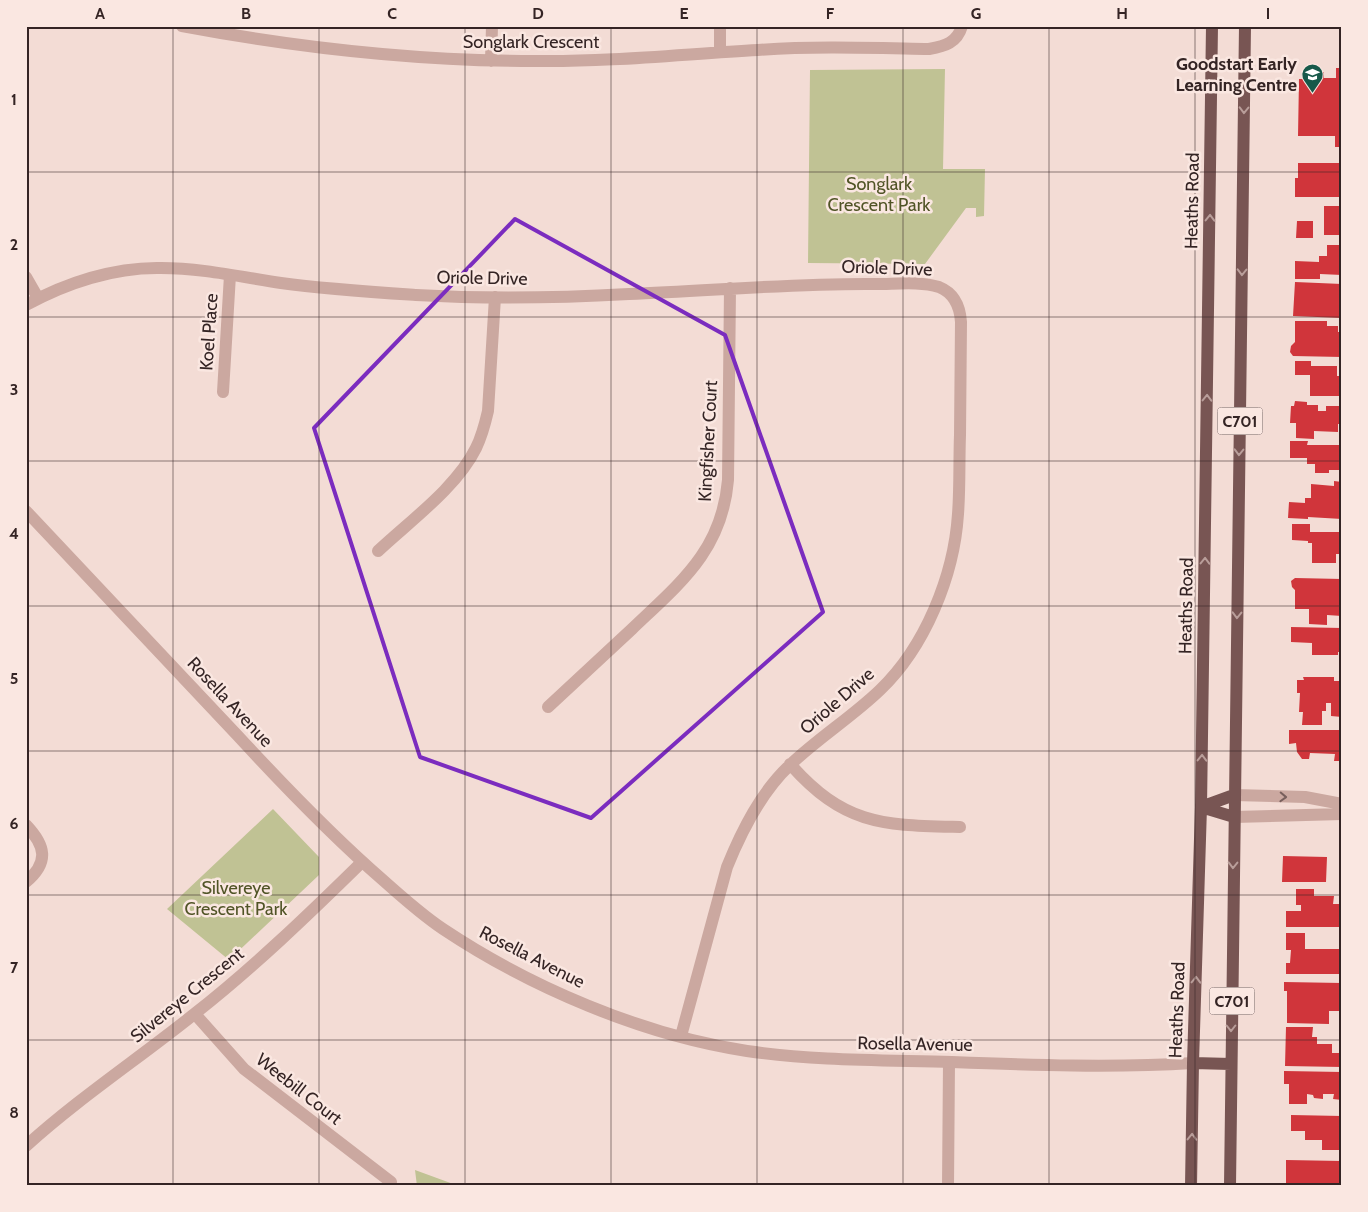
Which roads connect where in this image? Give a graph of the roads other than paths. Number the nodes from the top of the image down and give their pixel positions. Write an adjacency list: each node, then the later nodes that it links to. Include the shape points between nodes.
1 (182, 26): 7 (street, Songlark Crescent)
2 (492, 26): 9 (street)
3 (720, 26): 8 (street)
4 (962, 26): 8 (street, Songlark Crescent, via 952,42 929,49 801,48)
5 (1212, 26): 23 (main road, Heaths Road / C701, one-way to 5)
6 (1245, 26): 21 (main road, C701, one-way to 21)
7 (239, 31): 9 (street, Songlark Crescent, via 354,52)
8 (720, 52): 9 (street, Songlark Crescent)
9 (491, 61)
10 (230, 275): 13 (street, Oriole Drive, via 331,288); 14 (street, Oriole Drive, via 168,268 137,270 81,282); 16 (street, Koel Place)
11 (26, 277): 14 (street)
12 (730, 288): 13 (street, Oriole Drive, via 622,295); 19 (street, Kingfisher Court, via 728,480 718,525 690,572); 20 (street, Oriole Drive, via 923,284 947,292 958,305 961,322 958,515 951,559 936,604 914,647 882,688)
13 (495, 297): 18 (street, via 488,412 476,448 455,479)
14 (38, 298): 15 (street, Oriole Drive)
15 (26, 305)
16 (223, 392)
17 (26, 511): 28 (street, Rosella Avenue, via 294,797)
18 (378, 551)
19 (548, 707)
20 (790, 764): 27 (street, via 826,799 859,816 891,824); 31 (street, Oriole Drive, via 753,813 730,859)
21 (1234, 796): 22 (street, one-way to 22, via 1305,797); 23 (main road); 25 (main road, C701)
22 (1342, 804)
23 (1201, 807): 25 (main road); 33 (main road, Heaths Road / C701, one-way to 23)
24 (1342, 814): 25 (street)
25 (1234, 816): 34 (main road, C701, one-way to 34)
26 (26, 825): 29 (street, via 38,839 43,852 37,872)
27 (960, 827)
28 (362, 862): 30 (street, Silvereye Crescent, via 272,948); 31 (street, Rosella Avenue, via 444,929 531,980 609,1014)
29 (26, 882)
30 (194, 1014): 35 (street, Silvereye Crescent, via 60,1115); 36 (street, Weebill Court, via 244,1069)
31 (681, 1036): 32 (street, Rosella Avenue, via 785,1056)
32 (949, 1062): 33 (street, Rosella Avenue, via 1074,1066); 37 (street)
33 (1193, 1063): 34 (main road); 38 (main road, Heaths Road / C701, one-way to 33)
34 (1231, 1064): 39 (main road, C701)
35 (26, 1146)
36 (390, 1182)
37 (948, 1186)
38 (1191, 1186)
39 (1230, 1186)

